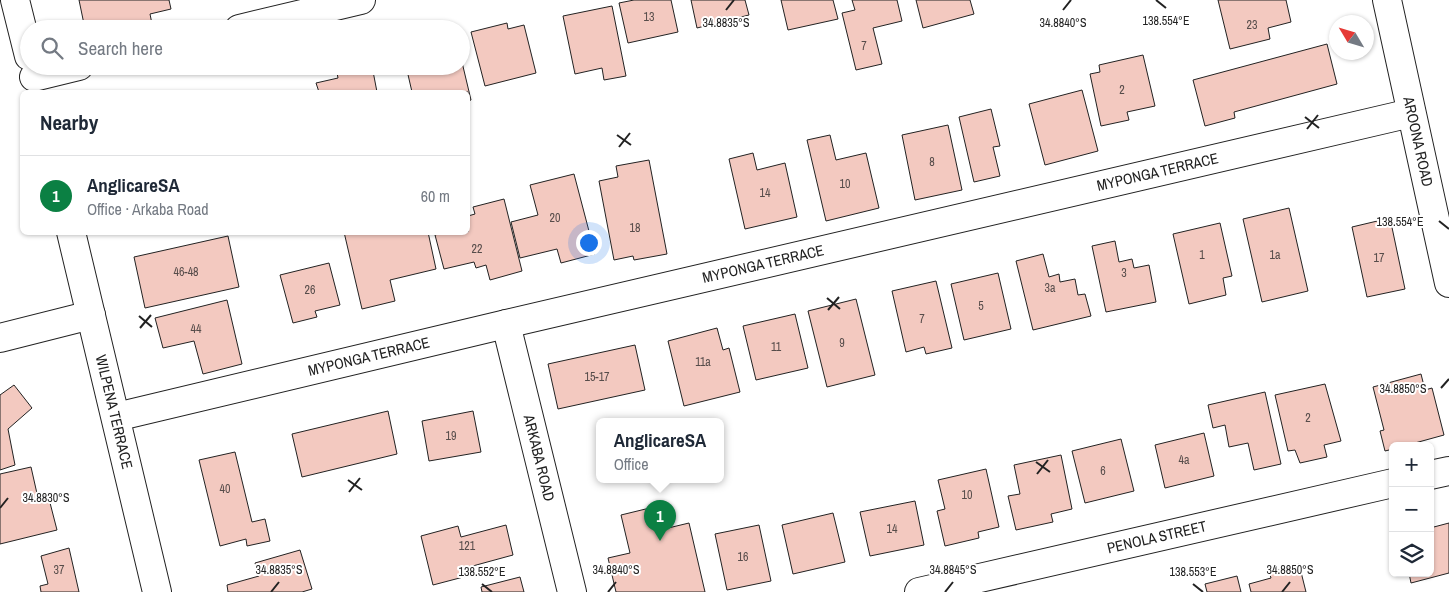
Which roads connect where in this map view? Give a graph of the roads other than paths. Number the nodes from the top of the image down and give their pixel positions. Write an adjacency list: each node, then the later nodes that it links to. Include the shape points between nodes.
1 (15, 0): 4 (street)
2 (361, 0): 5 (street)
3 (1387, 0): 6 (street, AROONA ROAD)
4 (20, 20)
5 (277, 20)
6 (1411, 113): 8 (street, AROONA ROAD); 10 (street, MYPONGA TERRACE)
7 (72, 235): 9 (street, WILPENA TERRACE)
8 (1449, 283)
9 (91, 315): 11 (street); 12 (street, WILPENA TERRACE)
10 (506, 324): 12 (street, MYPONGA TERRACE); 17 (street, ARKABA ROAD)
11 (0, 338)
12 (116, 418): 16 (street, WILPENA TERRACE)
13 (1449, 470): 14 (street)
14 (1434, 474)
15 (1389, 484): 18 (street, PENOLA STREET)
16 (157, 592)
17 (572, 592)
18 (920, 592)

